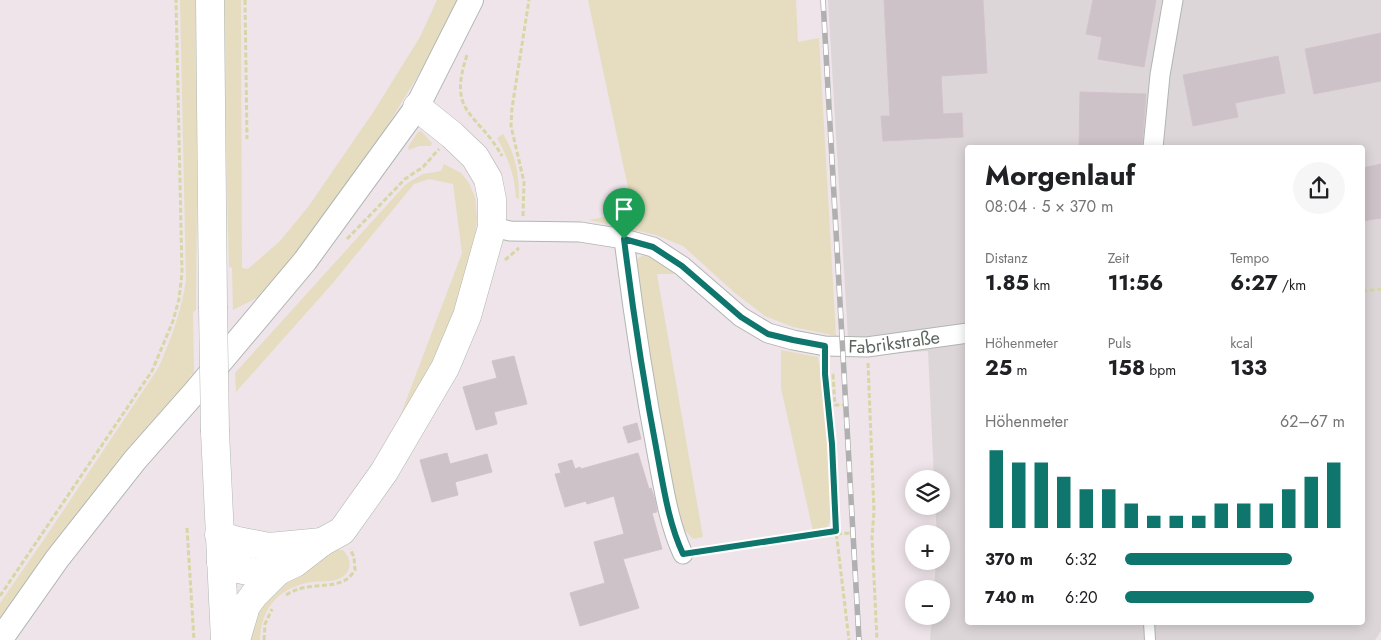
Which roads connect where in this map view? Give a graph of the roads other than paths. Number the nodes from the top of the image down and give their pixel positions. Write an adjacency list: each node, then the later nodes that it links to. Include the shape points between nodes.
1 (210, 0): 9 (main road, bridge, via 214,432)
2 (471, 0): 4 (street)
3 (1173, 0): 5 (street, via 1160,75)
4 (417, 107): 6 (main road, via 475,156 488,178); 15 (street, via 306,261 135,460 57,559)
5 (1153, 145)
6 (492, 227): 7 (street, Fabrikstraße, via 516,231 580,232); 10 (main road, via 467,316 445,368 384,472)
7 (624, 239): 8 (street, Fabrikstraße, via 653,247 682,266 741,317 768,334 825,346 867,347); 11 (street, via 632,310 655,441 669,513)
8 (965, 333)
9 (219, 535): 10 (main road, via 269,547); 12 (main road)
10 (332, 536): 13 (main road, via 295,563)
11 (683, 554)
12 (221, 562): 13 (main road, via 257,573); 16 (main road)
13 (278, 570): 17 (main road, via 246,606)
14 (1149, 625): 18 (lane)
15 (0, 640)
16 (225, 640)
17 (236, 640)
18 (1150, 640)

